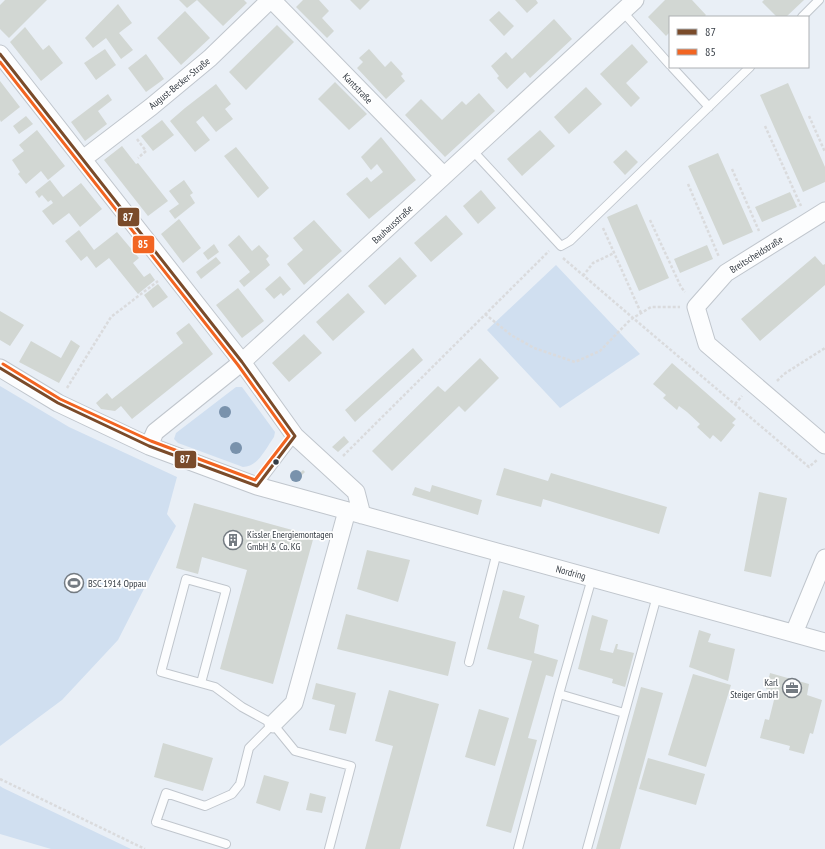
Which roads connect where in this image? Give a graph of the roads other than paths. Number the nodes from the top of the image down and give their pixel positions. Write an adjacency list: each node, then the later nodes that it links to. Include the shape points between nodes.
1 (271, 0): 12 (street, August-Becker-Straße, via 210,58); 13 (street, Kantstraße)
2 (635, 0): 4 (street, Bauhausstraße)
3 (819, 0): 5 (lane)
4 (623, 12): 7 (lane); 11 (street, Bauhausstraße)
5 (803, 16)
6 (0, 54): 12 (street)
7 (669, 64)
8 (673, 68): 10 (lane)
9 (749, 68): 10 (lane)
10 (709, 107): 11 (lane, via 570,241 561,246)
11 (472, 150): 13 (street, Bauhausstraße)
12 (83, 160): 15 (street)
13 (444, 176): 15 (street, Bauhausstraße)
14 (825, 210): 19 (street, Breitscheidstraße, via 726,273 696,307 707,344 766,393)
15 (242, 362): 17 (street); 18 (street, Bauhausstraße, via 155,432)
16 (0, 368): 18 (street, Nordring, via 58,402)
17 (295, 436): 20 (lane); 21 (street, via 356,492)
18 (149, 446): 20 (street, Nordring)
19 (822, 451)
20 (257, 486): 21 (street, Nordring)
21 (355, 513): 22 (street, Nordring); 32 (street, via 294,703)
22 (497, 552): 24 (street, Nordring); 28 (lane)
23 (825, 558): 26 (street)
24 (592, 578): 25 (street, Nordring); 30 (lane)
25 (657, 596): 26 (street, Nordring); 31 (lane)
26 (794, 633): 27 (street, Nordring)
27 (825, 642)
28 (469, 662)
29 (201, 683): 29 (lane, via 161,672 186,579 226,590); 32 (lane, via 214,687 242,707)
30 (559, 694): 31 (lane); 35 (lane)
31 (624, 714): 36 (lane)
32 (273, 724): 33 (lane, via 249,748 240,784 232,794 205,806 166,793 156,822); 34 (lane, via 295,751 351,766)
33 (226, 844)
34 (329, 849)
35 (518, 849)
36 (587, 849)

